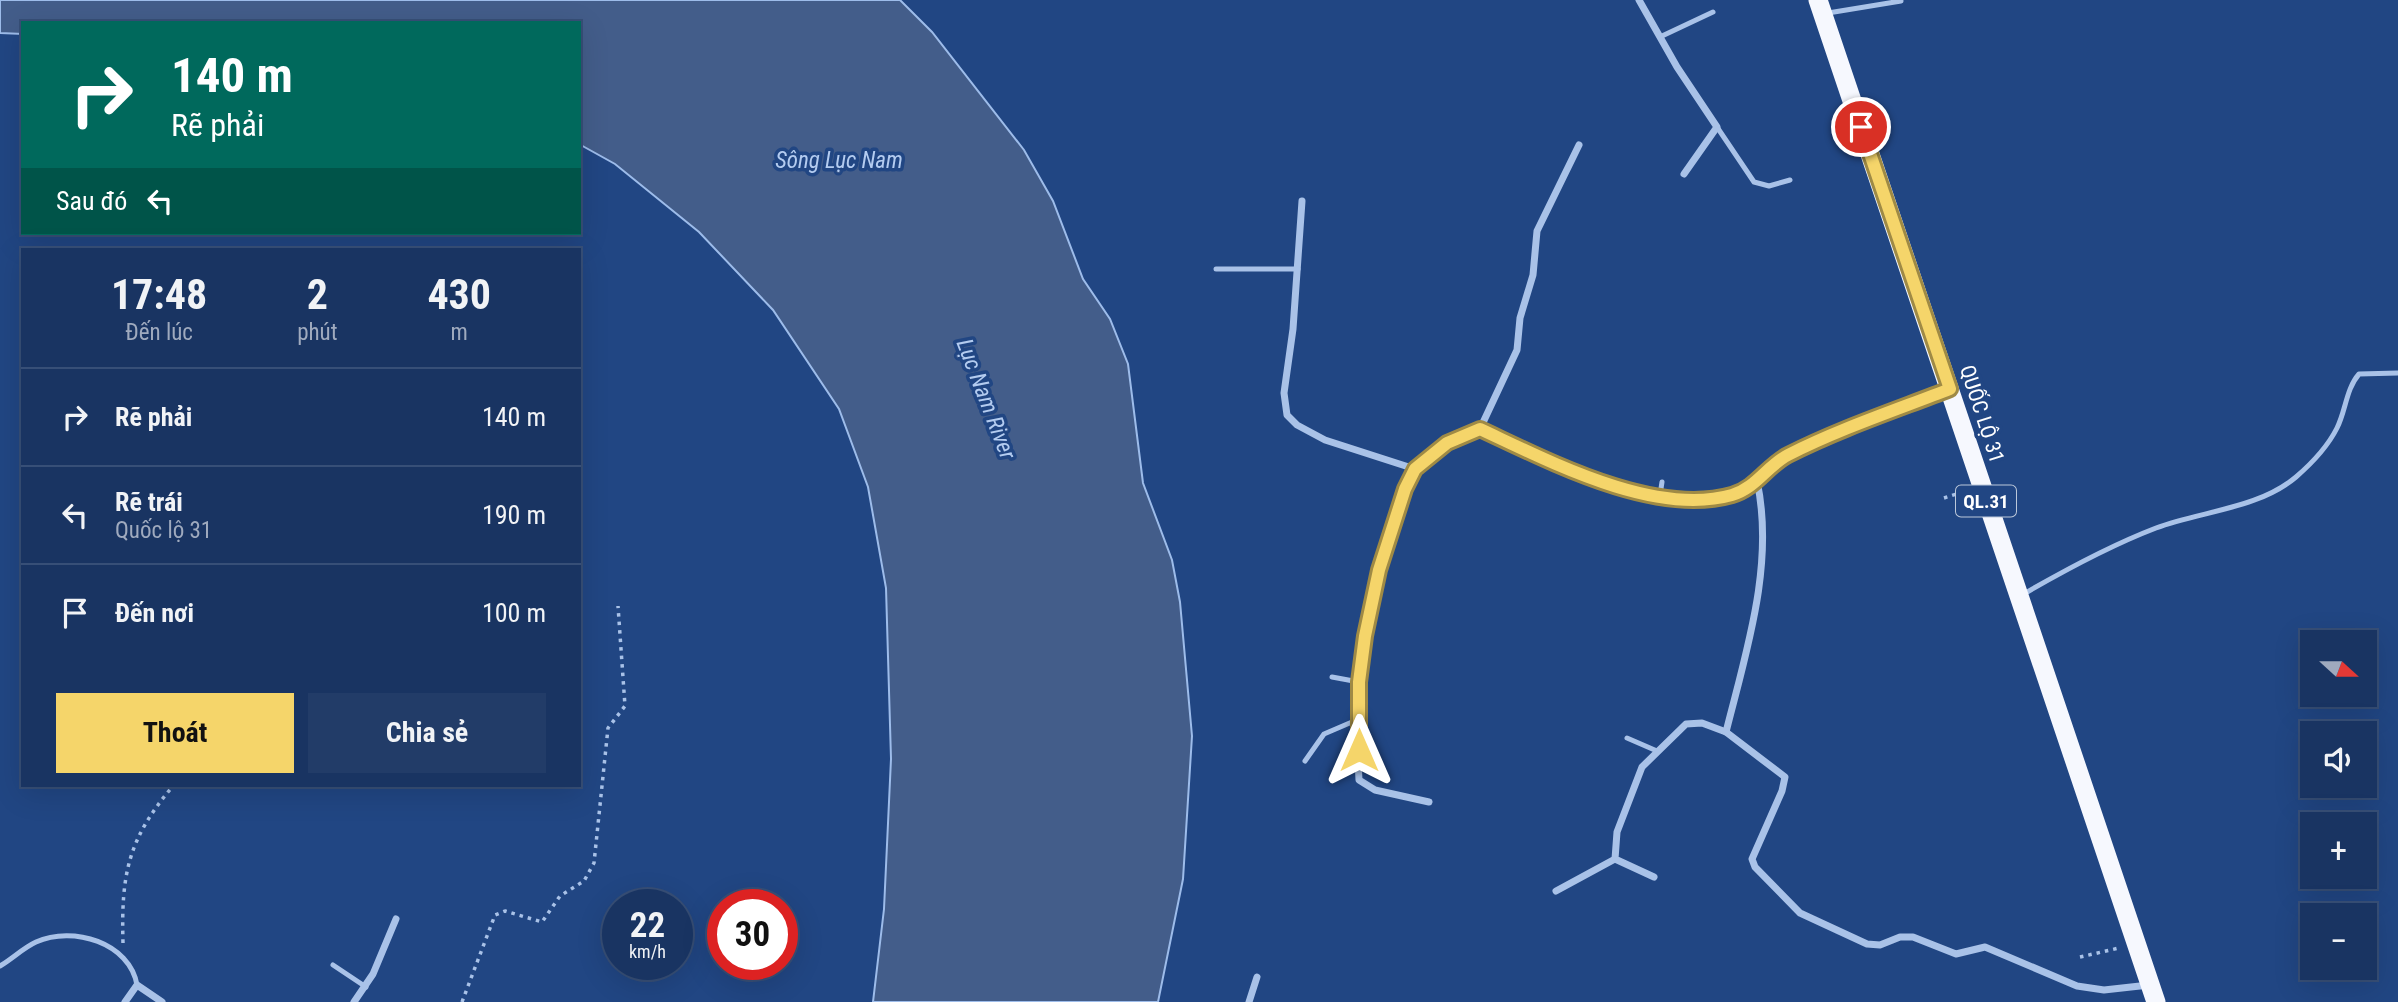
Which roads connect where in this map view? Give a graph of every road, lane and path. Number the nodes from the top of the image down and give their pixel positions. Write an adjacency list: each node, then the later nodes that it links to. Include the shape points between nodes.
1 (1639, 0): 5 (street)
2 (1901, 1): 3 (lane)
3 (1820, 7): 14 (highway, QUỐC LỘ 31 / QL.31, via 1839,51)
4 (1713, 12): 5 (lane)
5 (1662, 36): 6 (street)
6 (1717, 127): 8 (street); 9 (lane, via 1754,181 1769,186)
7 (1579, 145): 15 (street, via 1537,231 1517,350)
8 (1684, 174)
9 (1790, 180)
10 (1302, 201): 12 (street)
11 (1216, 269): 12 (lane)
12 (1298, 269): 16 (street, via 1284,393 1287,415 1325,440)
13 (2398, 373): 20 (lane, via 2359,374 2328,442 2280,488 2157,527 2070,567)
14 (1950, 389): 17 (street, via 1791,453); 20 (highway, QUỐC LỘ 31 / QL.31)
15 (1480, 429): 16 (street, via 1447,443); 19 (street, via 1581,476)
16 (1415, 469): 23 (street, via 1379,570)
17 (1757, 481): 19 (street, via 1744,491 1720,497); 25 (street, via 1764,518 1762,566)
18 (1662, 482): 19 (lane)
19 (1660, 495)
20 (2018, 598): 35 (highway, QUỐC LỘ 31 / QL.31)
21 (618, 606): 47 (path, via 625,706 608,728 594,863 584,881 560,896 542,922 505,911 495,915)
22 (1332, 677): 23 (lane)
23 (1359, 682): 24 (street)
24 (1359, 719): 28 (lane, via 1324,734); 30 (street, via 1359,780 1375,790)
25 (1726, 733): 27 (street, via 1694,722 1686,724); 43 (street, via 1784,778 1752,864 1800,913 1867,944 1880,946 1905,936 1956,954 1986,947 2077,986)
26 (1627, 738): 27 (lane)
27 (1657, 751): 31 (street, via 1635,780 1617,832)
28 (1305, 761)
29 (172, 787): 36 (path, via 151,811 128,862 122,914)
30 (1429, 802)
31 (1615, 859): 32 (street); 33 (street)
32 (1654, 877)
33 (1556, 891)
34 (396, 919): 42 (street)
35 (2136, 944): 37 (path); 43 (highway, QUỐC LỘ 31 / QL.31)
36 (124, 955): 39 (lane, via 73,936 37,941); 41 (lane, via 135,971)
37 (2080, 957)
38 (333, 965): 42 (lane)
39 (0, 966)
40 (1257, 977): 48 (street)
41 (137, 985): 44 (street); 45 (street)
42 (366, 987): 46 (street)
43 (2153, 993)
44 (125, 1002)
45 (162, 1002)
46 (354, 1002)
47 (462, 1002)
48 (1249, 1002)

